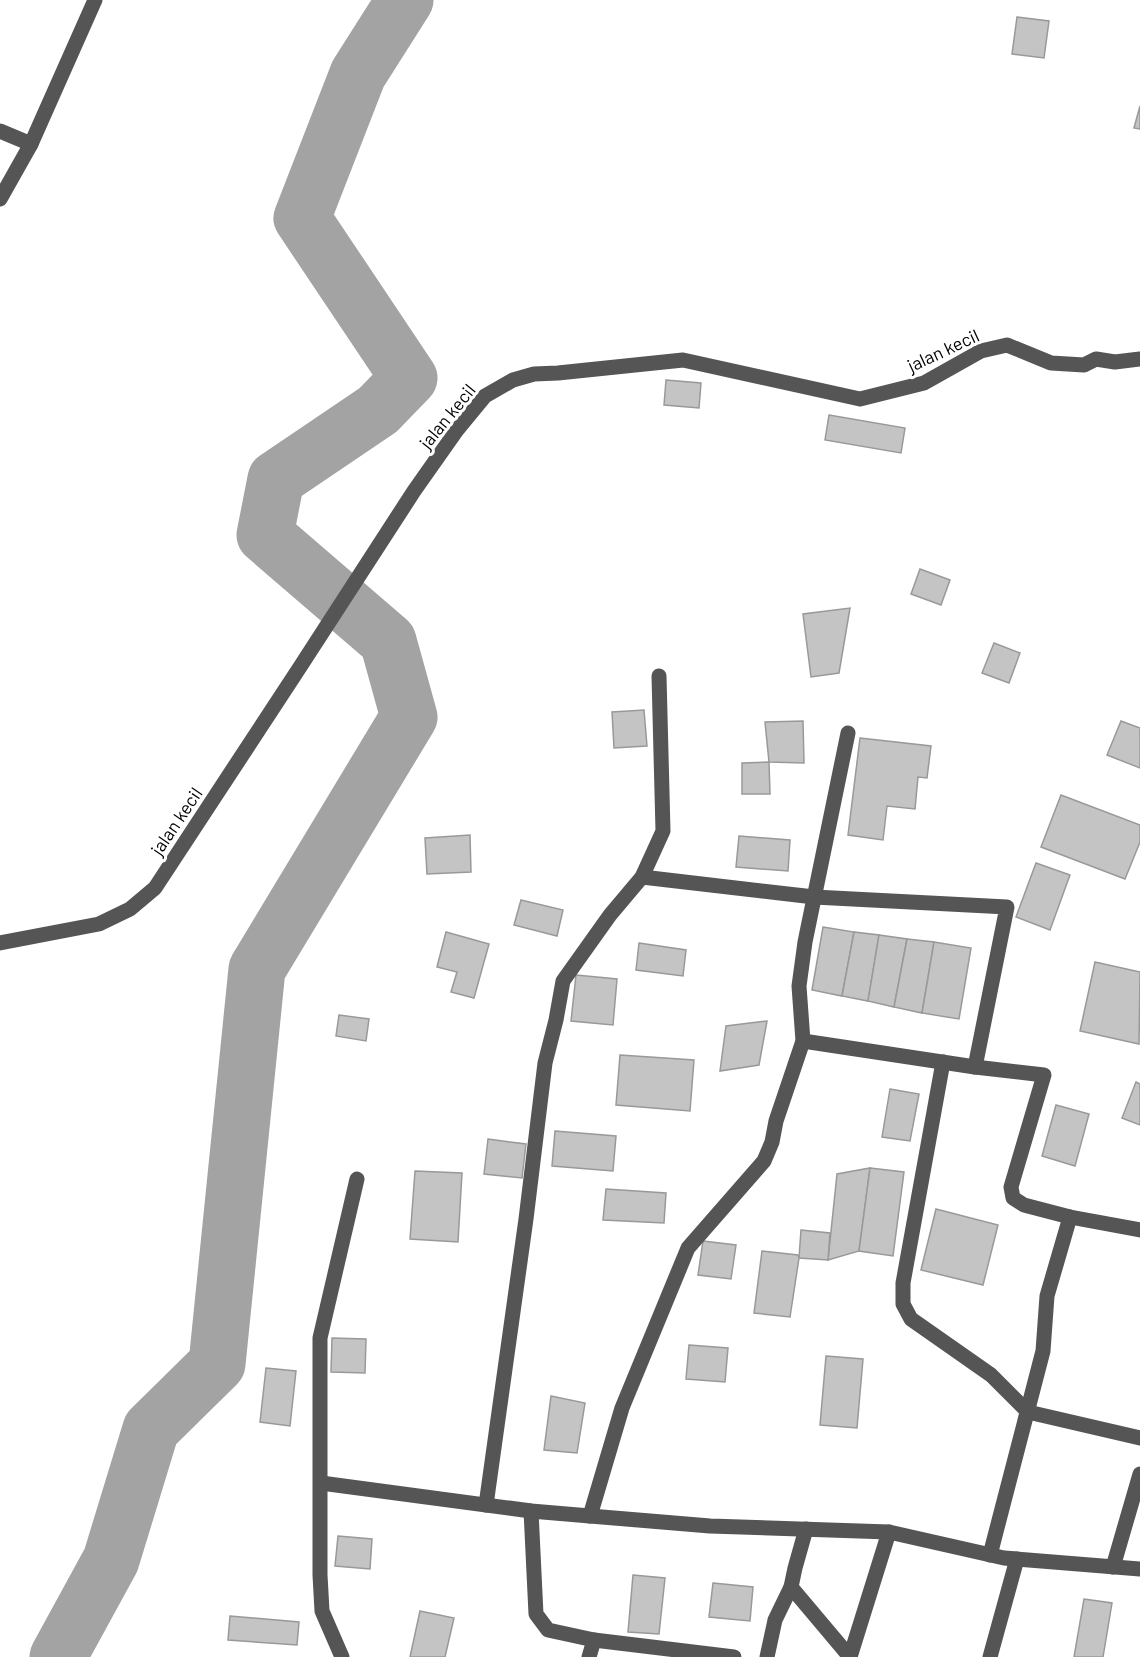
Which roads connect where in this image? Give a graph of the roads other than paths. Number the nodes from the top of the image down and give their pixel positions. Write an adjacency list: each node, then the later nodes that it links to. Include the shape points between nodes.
1 (95, 0): 3 (street)
2 (0, 131): 3 (street)
3 (31, 144): 4 (street)
4 (0, 199)
5 (1140, 359): 10 (street, jalan kecil, via 1051,363 1007,345 981,351 924,383 860,399 683,360 534,374 513,380 485,396 414,491 155,888 130,909 99,924)
6 (659, 676): 8 (street, via 663,831)
7 (848, 733): 9 (street)
8 (642, 877): 9 (street); 21 (street, via 563,981 545,1063)
9 (814, 897): 11 (street, via 799,986); 13 (street, via 1007,907)
10 (0, 943)
11 (803, 1041): 12 (street); 23 (street, via 764,1161 688,1248 622,1408)
12 (943, 1062): 13 (street); 17 (street, via 903,1283 903,1304 910,1319 991,1375)
13 (975, 1067): 15 (street, via 1044,1076 1011,1187 1013,1198 1024,1205)
14 (357, 1179): 20 (street, via 320,1338)
15 (1070, 1217): 16 (street); 17 (street, via 1047,1296 1043,1351)
16 (1140, 1230)
17 (1028, 1412): 18 (street); 26 (street)
18 (1140, 1438)
19 (1140, 1474): 28 (street)
20 (321, 1483): 21 (street); 32 (street, via 322,1611)
21 (486, 1504): 22 (street)
22 (531, 1511): 23 (street); 31 (street, via 536,1614 548,1630)
23 (590, 1516): 24 (street, via 710,1526)
24 (806, 1528): 25 (street); 30 (street)
25 (889, 1532): 26 (street); 36 (street)
26 (990, 1555): 27 (street)
27 (1017, 1559): 28 (street); 37 (street)
28 (1113, 1567): 29 (street)
29 (1140, 1569)
30 (791, 1587): 35 (street, via 775,1620); 36 (street)
31 (594, 1640): 33 (street); 34 (street)
32 (342, 1657)
33 (589, 1657)
34 (734, 1657)
35 (767, 1657)
36 (850, 1657)
37 (990, 1657)

